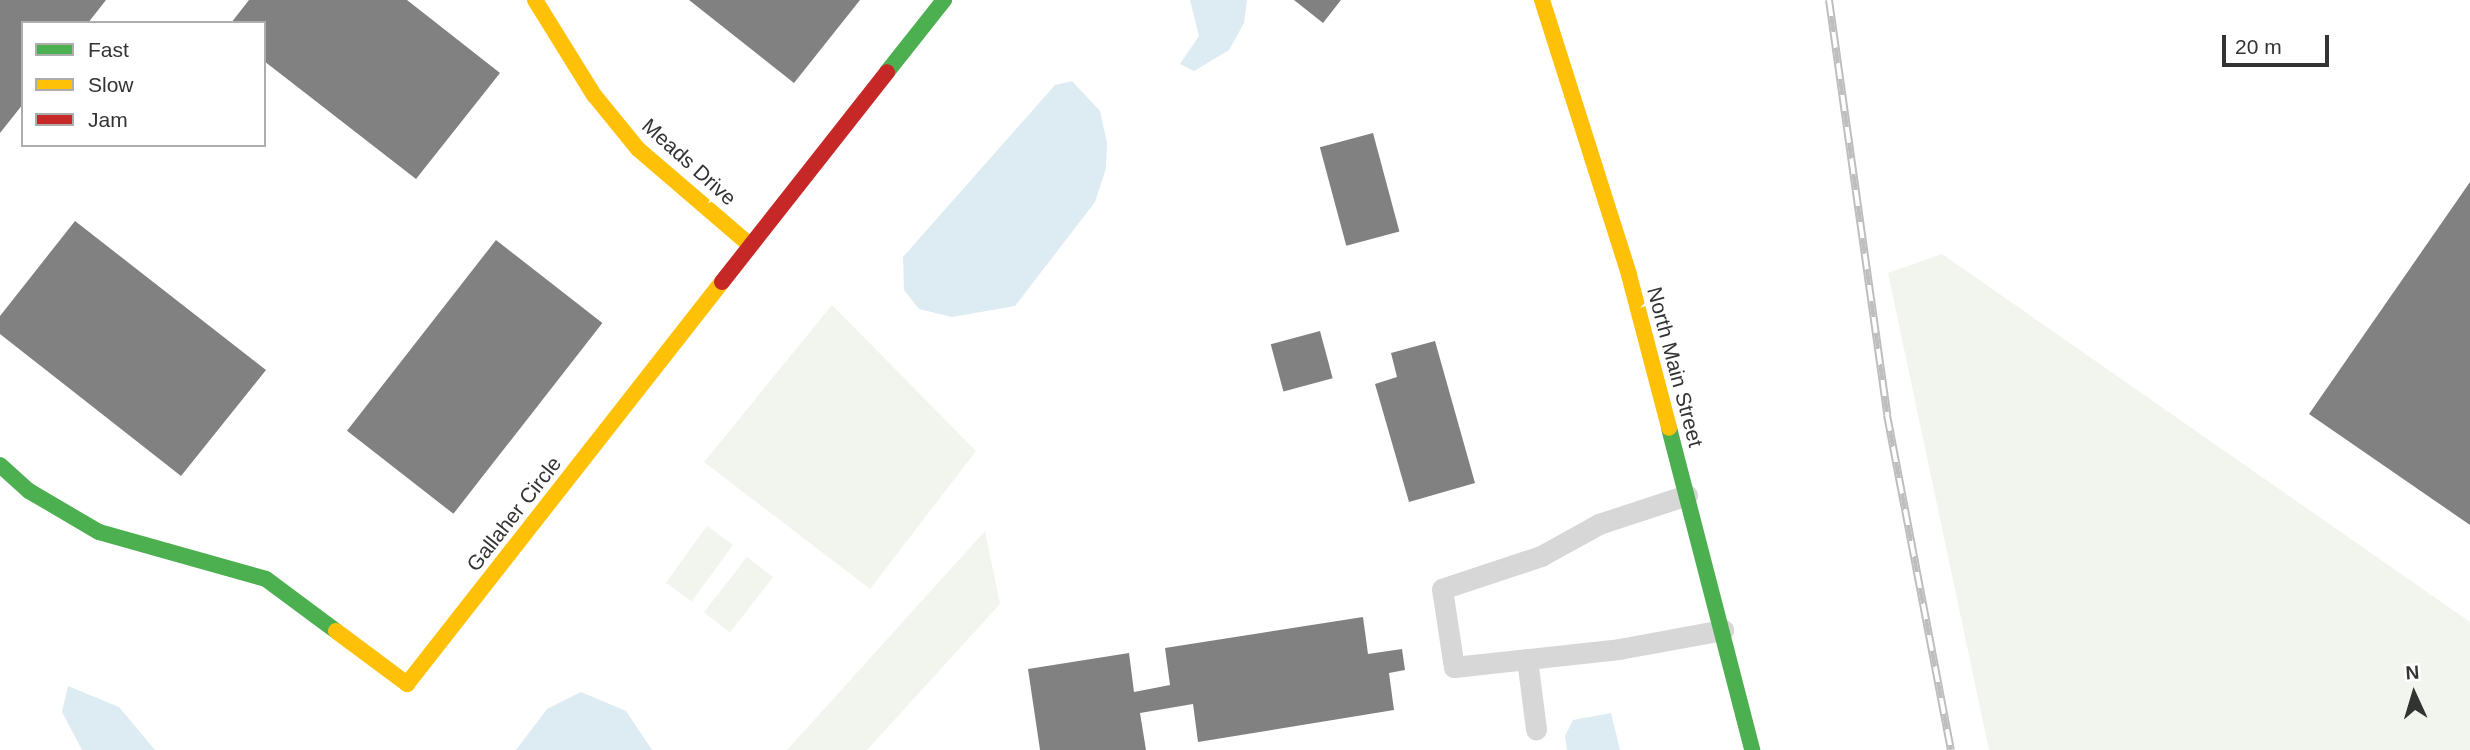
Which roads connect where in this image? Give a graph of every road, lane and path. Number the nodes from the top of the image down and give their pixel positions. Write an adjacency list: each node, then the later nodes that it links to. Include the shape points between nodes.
1 (535, 0): 4 (street, Meads Drive, via 594,95 638,149)
2 (944, 0): 4 (street, Gallaher Circle)
3 (1542, 0): 6 (street, North Main Street, via 1629,275)
4 (750, 245): 5 (street, Gallaher Circle, via 407,684 266,579 99,532 29,491)
5 (0, 465)
6 (1688, 495): 7 (street, North Main Street); 8 (lane, via 1599,524 1541,556 1442,589 1454,667)
7 (1723, 630): 8 (lane); 10 (street, North Main Street)
8 (1527, 659): 9 (lane)
9 (1536, 729)
10 (1752, 750)

